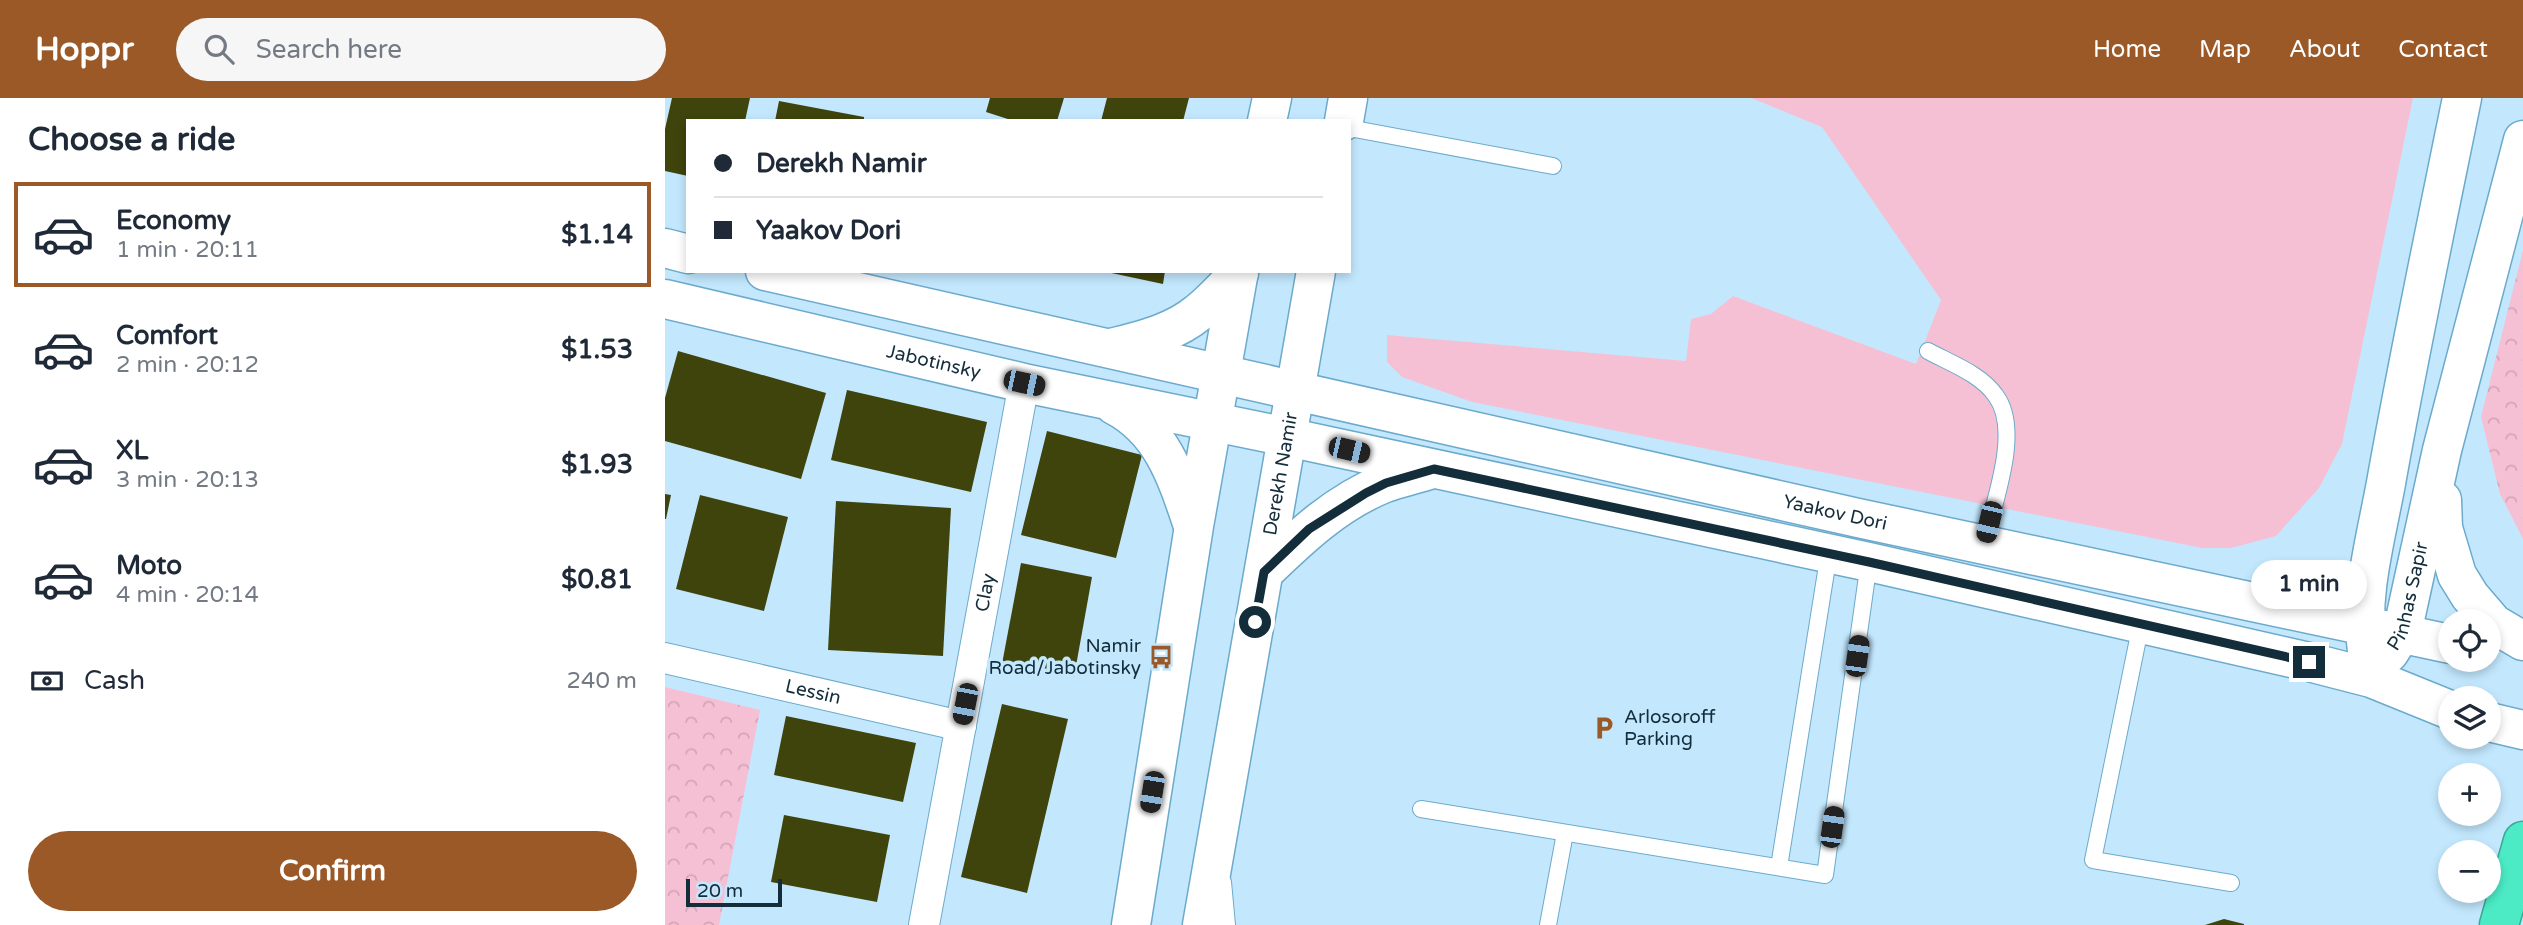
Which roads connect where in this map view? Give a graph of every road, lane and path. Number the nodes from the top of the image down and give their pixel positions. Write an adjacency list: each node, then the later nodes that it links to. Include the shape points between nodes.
1 (1272, 98): 4 (street)
2 (1348, 98): 5 (street)
3 (2462, 98): 33 (street, Pinhas Sapir, via 2399,409)
4 (1267, 119)
5 (1344, 119)
6 (1351, 128): 8 (lane)
7 (2523, 141): 24 (street, Pinhas Sapir)
8 (1553, 166)
9 (665, 248): 10 (street)
10 (686, 253)
11 (774, 273): 16 (street)
12 (1238, 273): 16 (street, via 1183,324)
13 (1239, 273): 18 (street)
14 (1316, 273): 20 (street, Derekh Namir)
15 (665, 299): 19 (street, Jabotinsky)
16 (1106, 349): 18 (street)
17 (1928, 351): 28 (lane, via 1976,377 2004,410 2005,456)
18 (1222, 373): 20 (street, Yaakov Dori); 22 (street)
19 (1024, 383): 21 (street, Jabotinsky); 40 (street, Clay)
20 (1295, 390): 23 (street, Derekh Namir); 26 (street, Yaakov Dori)
21 (1103, 400): 22 (street, Jabotinsky); 27 (street, via 1139,421 1159,443)
22 (1212, 423): 23 (street, Jabotinsky); 27 (street)
23 (1287, 437): 25 (street); 31 (street, Derekh Namir)
24 (2442, 450): 34 (street, Pinhas Sapir); 36 (street, via 2443,528 2457,575)
25 (1434, 469): 29 (street); 31 (street, via 1386,483 1327,516)
26 (1858, 518): 28 (street, Yaakov Dori); 29 (street); 30 (street)
27 (1193, 526): 48 (street)
28 (1984, 544): 33 (street, Yaakov Dori)
29 (1829, 553): 30 (street); 45 (lane)
30 (1869, 562): 32 (street); 45 (lane, via 1825,875)
31 (1264, 572): 42 (street, Derekh Namir)
32 (2141, 624): 38 (street); 46 (lane, via 2093,860)
33 (2363, 626): 34 (street, Yaakov Dori); 38 (street, Pinhas Sapir)
34 (2402, 633): 35 (street, Yaakov Dori); 38 (street, Pinhas Sapir)
35 (2438, 641)
36 (2514, 653)
37 (665, 658): 40 (street, Lessin)
38 (2371, 678): 39 (street)
39 (2438, 705)
40 (961, 726): 47 (street, Clay)
41 (1421, 810): 43 (lane)
42 (1218, 822): 49 (street, Derekh Namir); 50 (lane)
43 (1565, 833): 45 (lane); 51 (lane)
44 (2523, 841): 52 (highway)
45 (1779, 867)
46 (2231, 883)
47 (924, 925)
48 (1131, 925)
49 (1202, 925)
50 (1227, 925)
51 (1548, 925)
52 (2499, 925)

